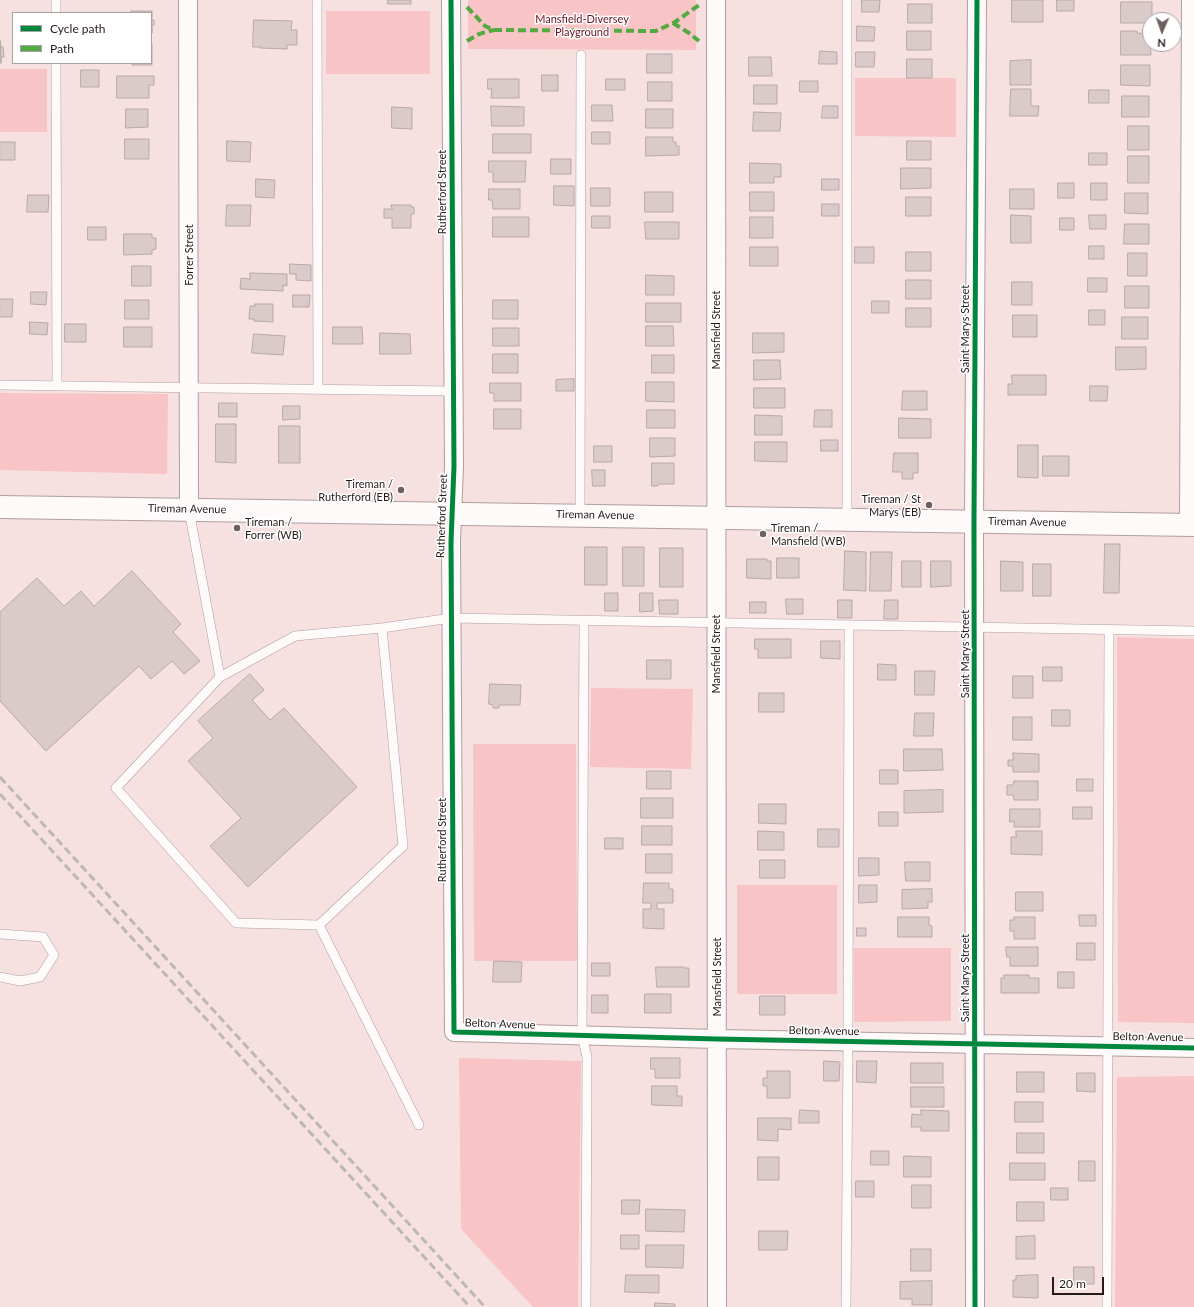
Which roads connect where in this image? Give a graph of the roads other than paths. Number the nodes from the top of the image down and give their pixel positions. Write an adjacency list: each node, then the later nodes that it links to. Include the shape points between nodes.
1 (56, 0): 9 (lane)
2 (188, 0): 14 (street, Forrer Street)
3 (317, 0): 15 (lane)
4 (451, 0): 16 (street, Rutherford Street)
5 (716, 0): 21 (street, Mansfield Street)
6 (847, 0): 22 (lane)
7 (976, 0): 23 (street, Saint Marys Street)
8 (1191, 0): 24 (street)
9 (56, 12)
10 (581, 55): 20 (lane)
11 (56, 64): 13 (lane)
12 (0, 385): 13 (lane)
13 (57, 386): 14 (lane)
14 (189, 387): 15 (lane); 18 (street, Forrer Street)
15 (318, 390): 16 (lane)
16 (453, 391): 19 (street, Rutherford Street)
17 (0, 507): 18 (street, Tireman Avenue)
18 (189, 510): 19 (street, Tireman Avenue); 33 (lane)
19 (452, 513): 20 (street, Tireman Avenue); 25 (street, Rutherford Street)
20 (580, 515): 21 (street, Tireman Avenue)
21 (716, 517): 22 (street, Tireman Avenue); 27 (street, Mansfield Street)
22 (847, 519): 23 (street, Tireman Avenue)
23 (974, 521): 24 (street, Tireman Avenue); 30 (street, Saint Marys Street)
24 (1192, 525)
25 (451, 618): 26 (lane); 29 (lane); 37 (street, Rutherford Street)
26 (584, 620): 27 (lane); 38 (lane)
27 (716, 623): 28 (lane); 39 (street, Mansfield Street)
28 (849, 625): 30 (lane); 40 (lane)
29 (382, 628): 33 (lane, via 295,636); 34 (lane, via 403,846)
30 (974, 628): 31 (lane); 41 (street, Saint Marys Street)
31 (1109, 630): 32 (lane); 42 (lane)
32 (1194, 631)
33 (220, 677): 34 (lane, via 116,788 236,923)
34 (318, 925): 44 (lane)
35 (0, 934): 36 (lane, via 43,936 54,955 40,977 20,981)
36 (0, 977)
37 (454, 1032): 38 (street, Belton Avenue)
38 (582, 1036): 39 (street, Belton Avenue); 45 (lane, via 587,1057)
39 (717, 1040): 40 (street, Belton Avenue); 46 (street, Mansfield Street)
40 (848, 1042): 41 (street, Belton Avenue); 47 (lane)
41 (975, 1044): 42 (street, Belton Avenue); 48 (street, Saint Marys Street)
42 (1108, 1046): 43 (street, Belton Avenue); 49 (lane)
43 (1194, 1048)
44 (419, 1125)
45 (586, 1307)
46 (717, 1307)
47 (846, 1307)
48 (975, 1307)
49 (1107, 1307)

